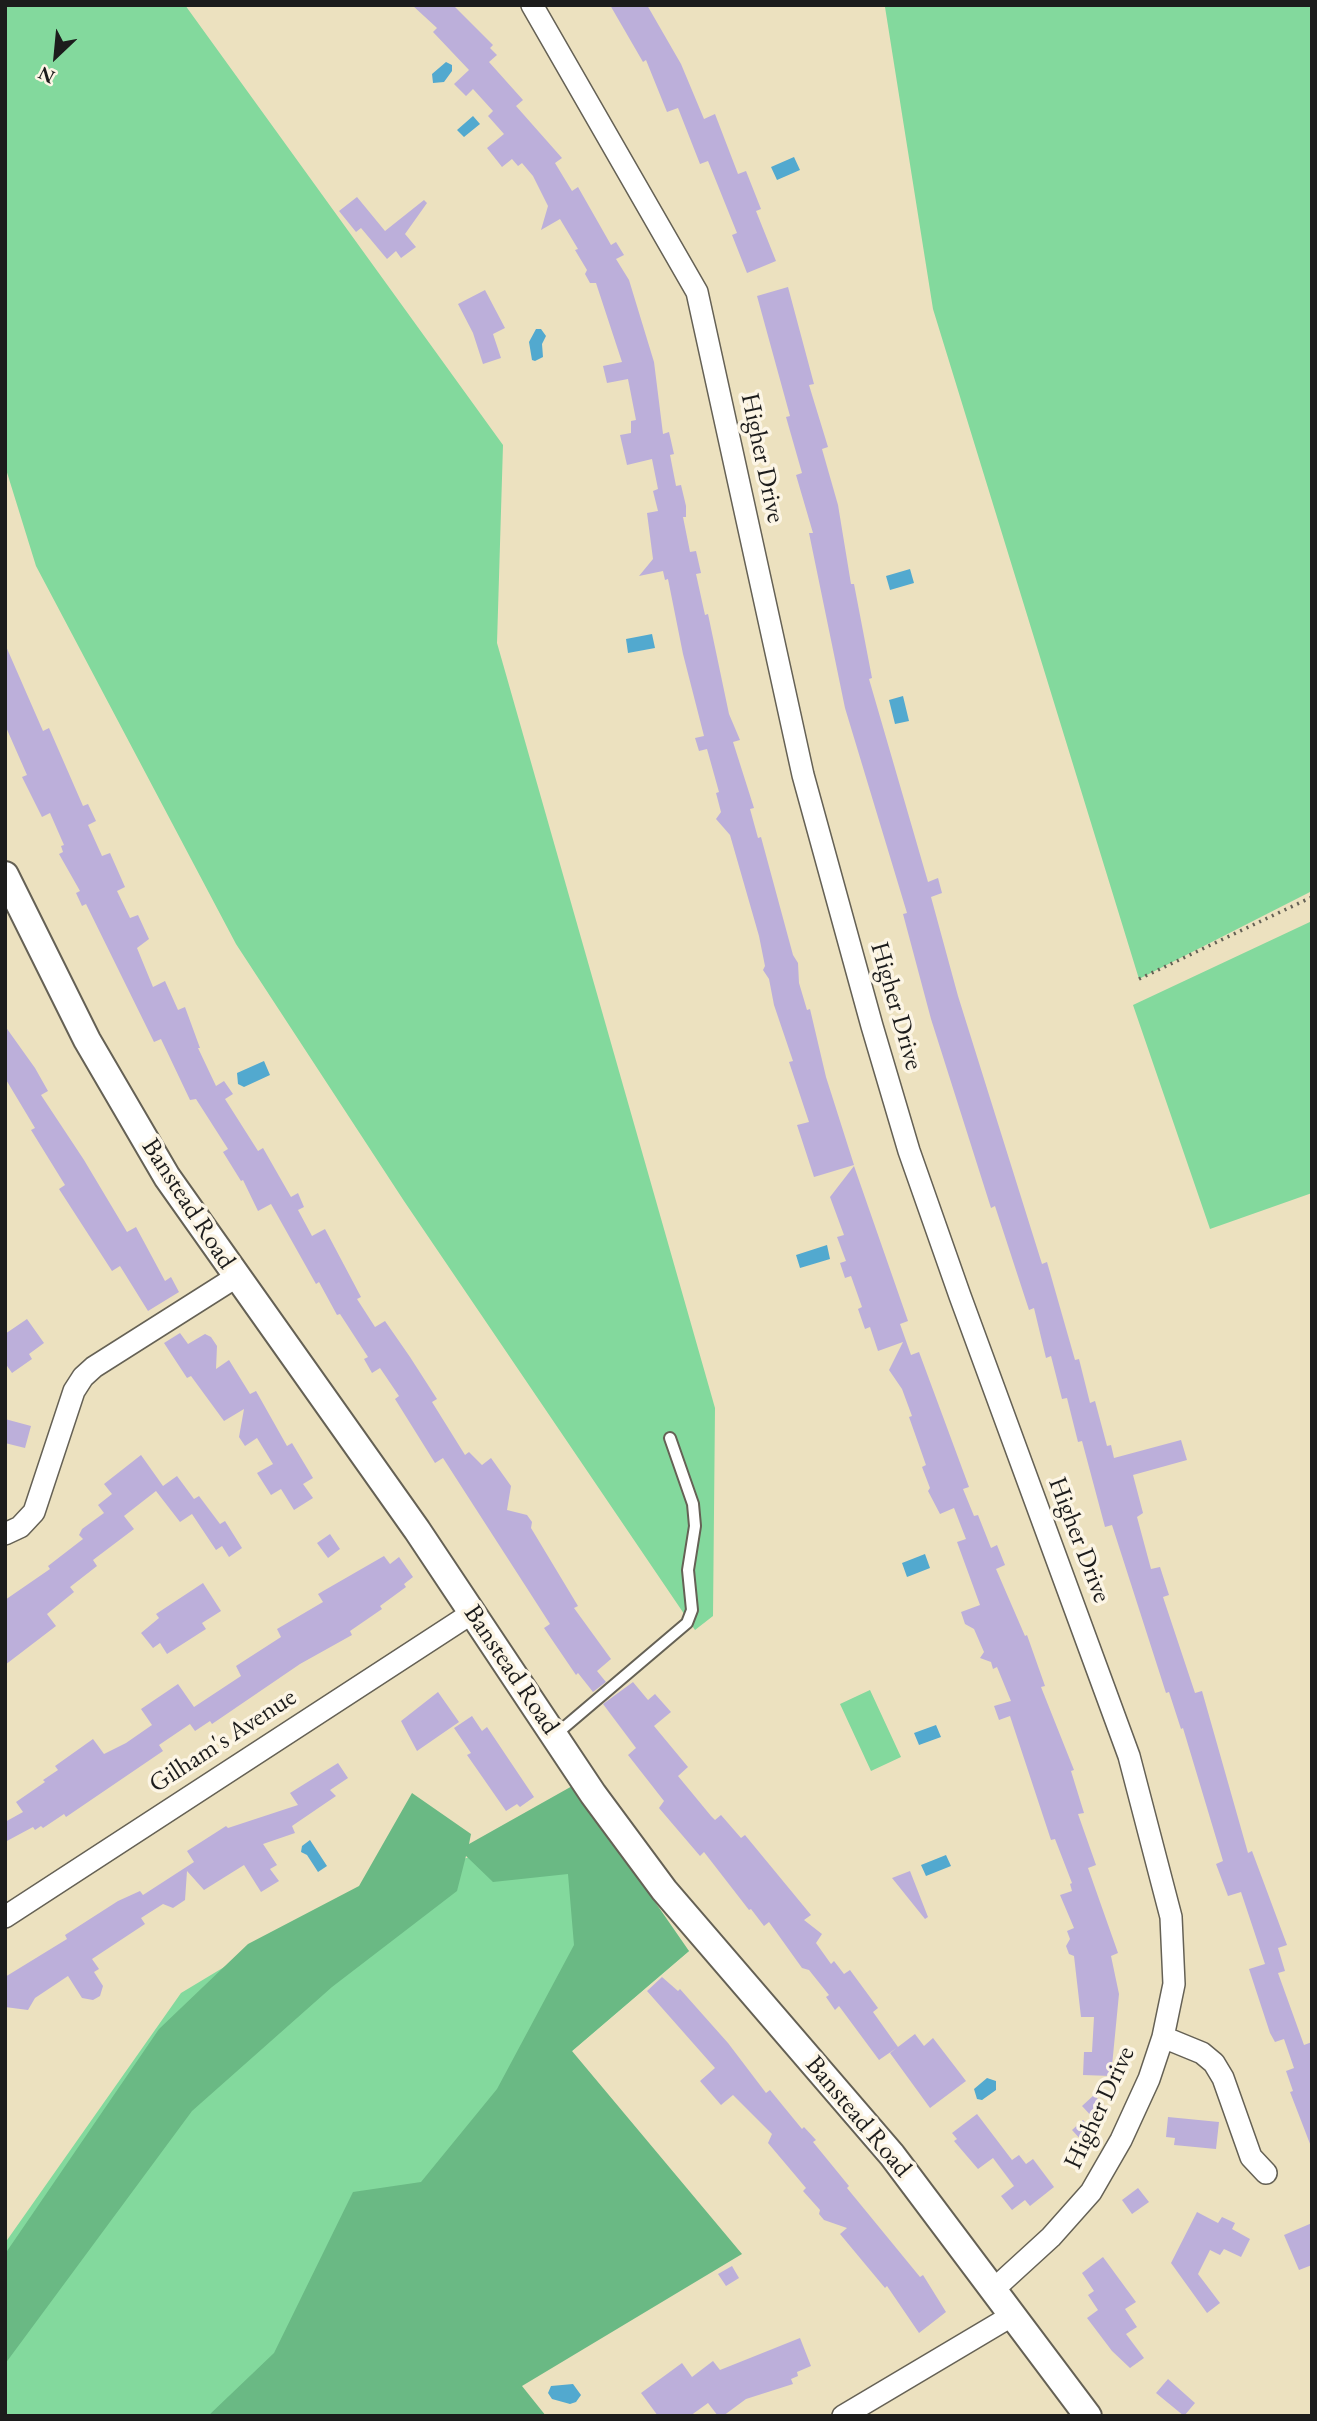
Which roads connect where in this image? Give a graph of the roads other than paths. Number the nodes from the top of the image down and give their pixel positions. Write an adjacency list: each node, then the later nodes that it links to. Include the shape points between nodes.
1 (532, 5): 10 (street, Higher Drive, via 697,292 803,775 909,1152 1129,1756 1155,1851 1175,1951 1174,1984)
2 (5, 875): 3 (street, Banstead Road)
3 (13, 913): 4 (street, Banstead Road, via 130,1115)
4 (236, 1277): 6 (street, via 83,1377 74,1391 34,1512); 7 (street, Banstead Road)
5 (670, 1438): 8 (lane, via 693,1504 695,1526 688,1570 692,1610 687,1623)
6 (5, 1534)
7 (472, 1612): 8 (street, Banstead Road); 9 (street, Gilham's Avenue)
8 (554, 1736): 12 (street, Banstead Road, via 664,1890 892,2155)
9 (5, 1917)
10 (1163, 2037): 11 (street, Higher Drive, via 1214,2063 1251,2157); 12 (street, Higher Drive, via 1121,2140 1091,2192 1052,2237)
11 (1266, 2173)
12 (993, 2290): 13 (street, Banstead Road)
13 (1013, 2315): 14 (street); 15 (street, Banstead Road)
14 (842, 2416)
15 (1088, 2416)

